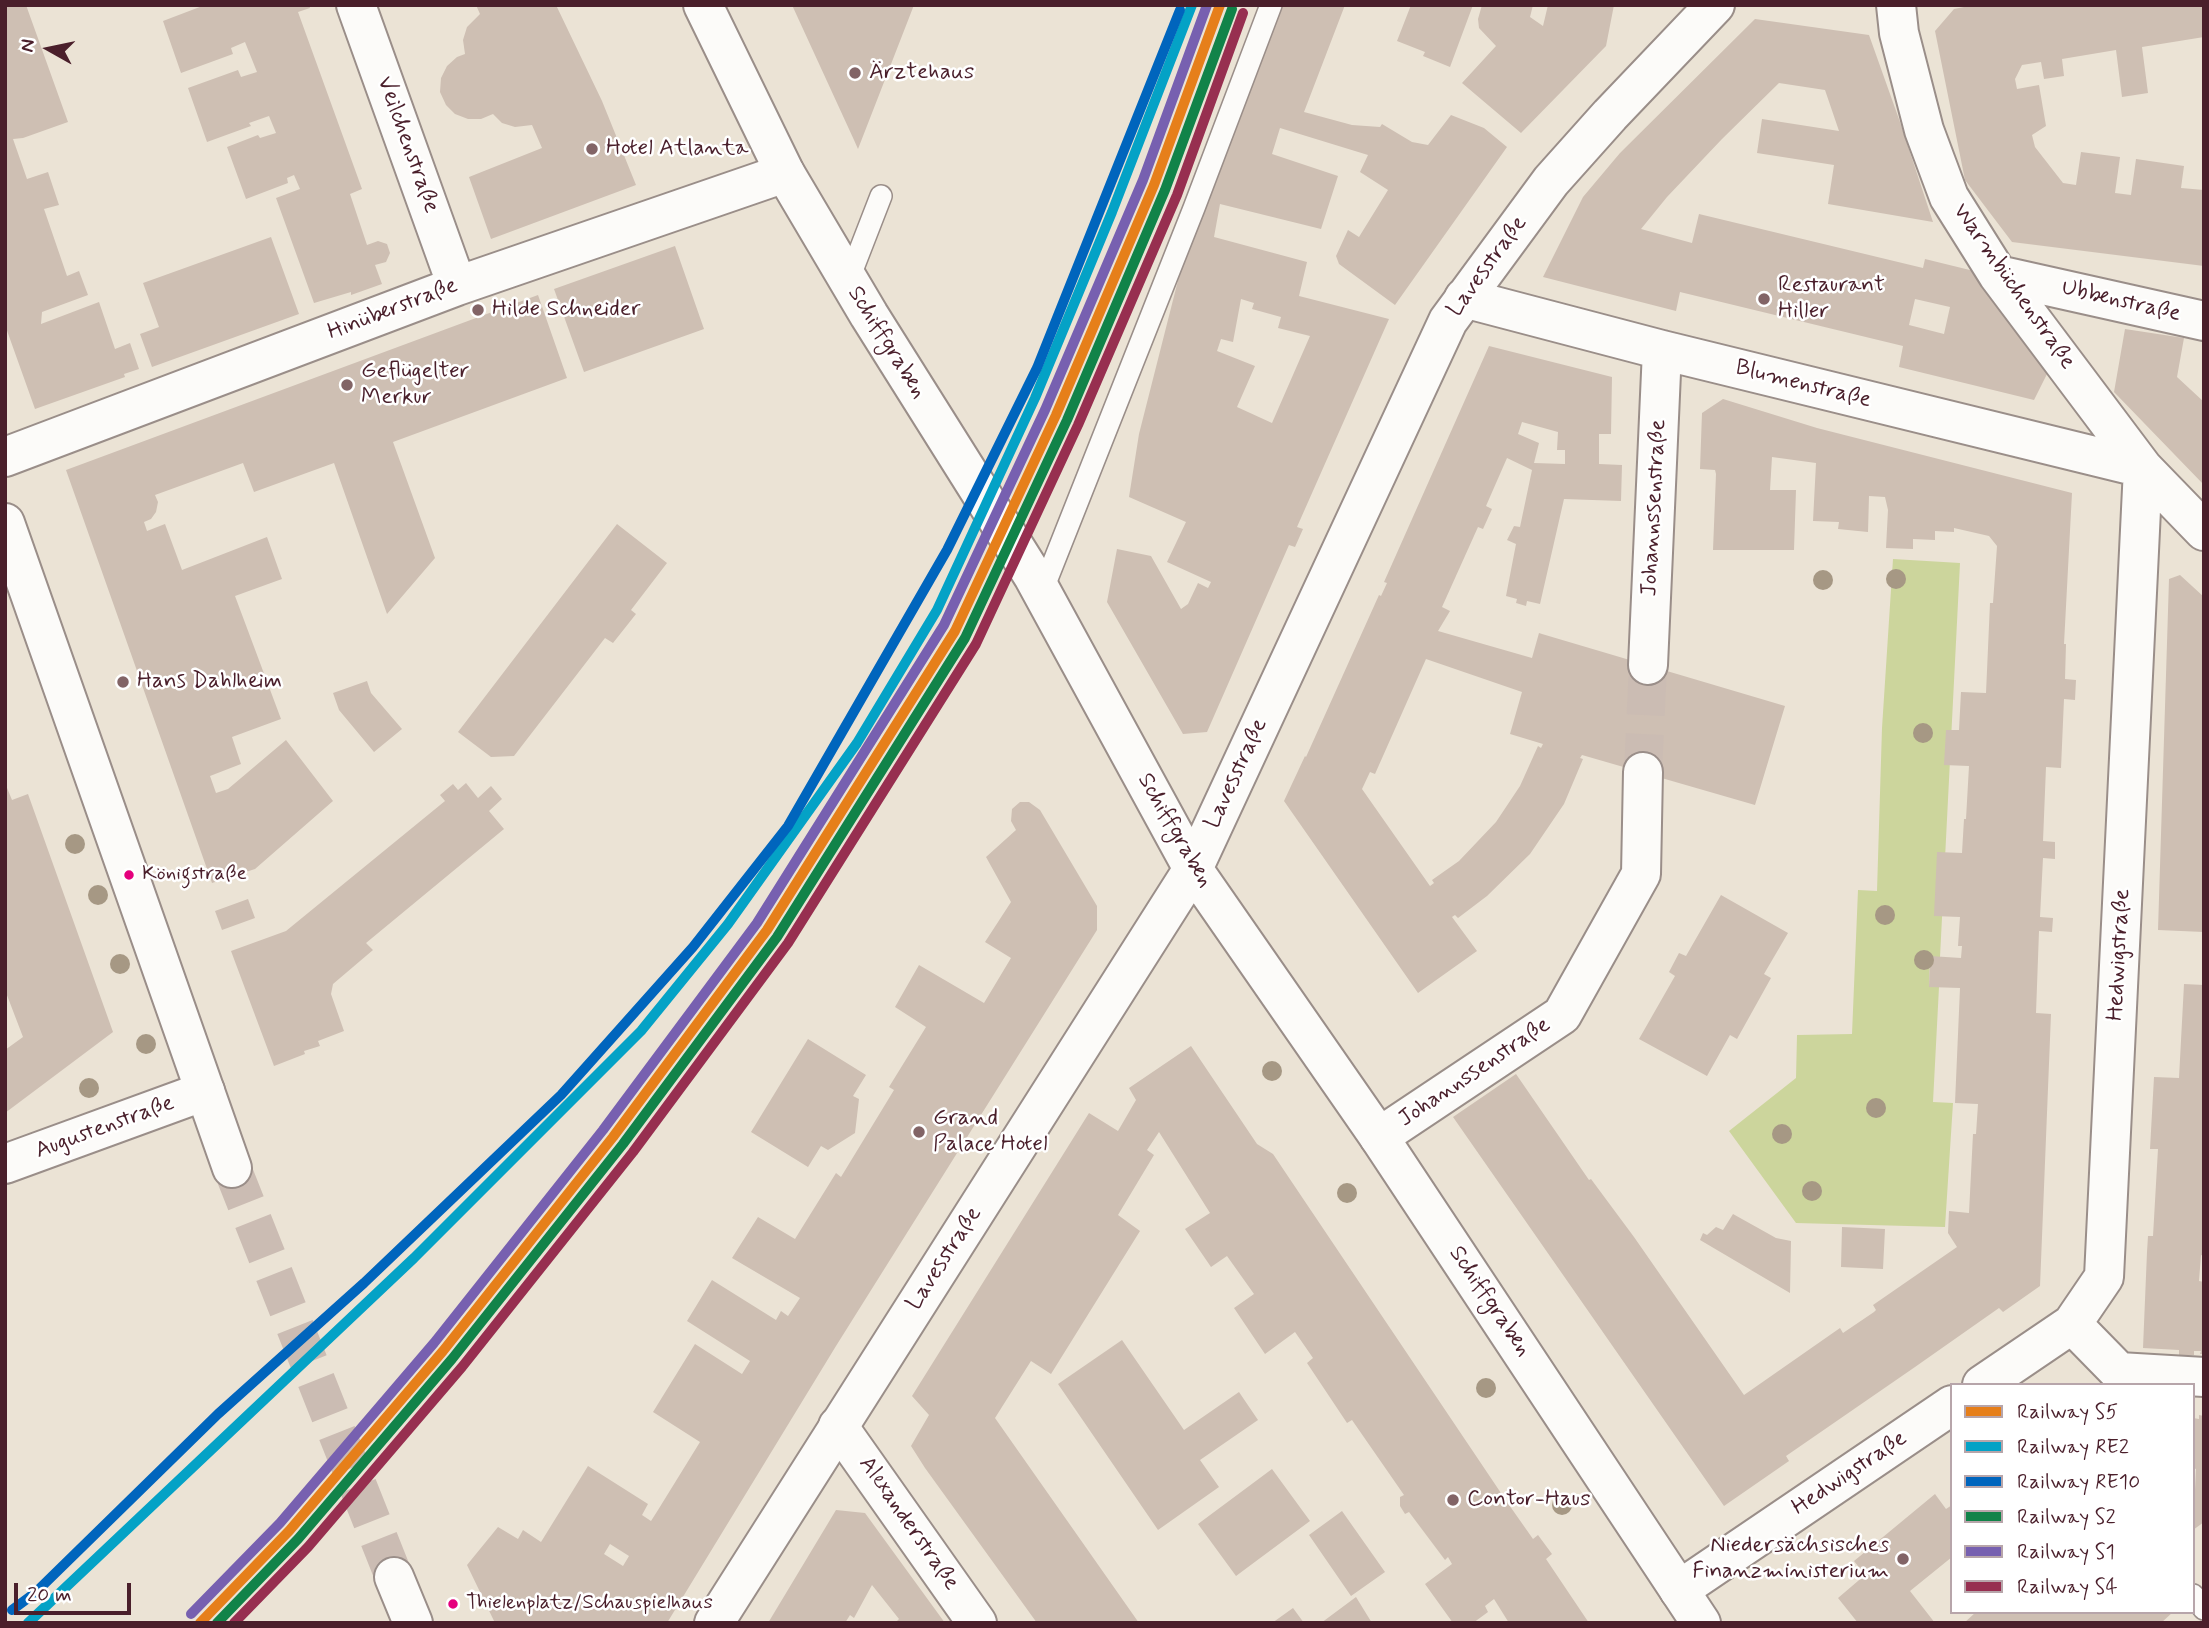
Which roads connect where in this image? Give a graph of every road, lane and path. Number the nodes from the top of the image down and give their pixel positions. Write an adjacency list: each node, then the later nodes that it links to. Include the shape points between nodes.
1 (356, 5): 10 (street, Veilchenstraße)
2 (703, 5): 6 (street, Schiffgraben)
3 (1271, 5): 18 (lane)
4 (1896, 5): 8 (street, Warmbüchenstraße, via 1924,130 1949,197)
5 (1707, 8): 11 (street, Lavesstraße, via 1551,181)
6 (785, 173): 9 (street, Schiffgraben); 10 (street, Hinüberstraße)
7 (881, 196): 9 (lane)
8 (1998, 275): 12 (street, Ubbenstraße); 15 (street, Warmbüchenstraße)
9 (848, 281): 18 (street, Schiffgraben)
10 (457, 286): 14 (street, Hinüberstraße)
11 (1464, 298): 13 (street, Blumenstraße); 21 (street, Lavesstraße, via 1448,321)
12 (2204, 321)
13 (1662, 350): 15 (street, Blumenstraße); 19 (street, Johannssenstraße)
14 (5, 457)
15 (2143, 468): 17 (street, Warmbüchenstraße); 26 (street, Hedwigstraße, via 2104,1277)
16 (5, 523): 22 (street)
17 (2204, 531)
18 (1041, 594): 21 (street, Schiffgraben)
19 (1648, 666)
20 (1643, 772): 23 (street, Johannssenstraße, via 1641,874 1562,1015)
21 (1194, 869): 23 (street, Schiffgraben); 30 (street, Lavesstraße)
22 (205, 1091): 24 (street, Augustenstraße); 25 (street)
23 (1379, 1137): 32 (street, Schiffgraben)
24 (5, 1164)
25 (232, 1168)
26 (2072, 1324): 27 (street, via 2119,1372); 28 (street, Hedwigstraße)
27 (2204, 1377)
28 (1985, 1383)
29 (1950, 1406): 32 (street, Hedwigstraße)
30 (838, 1426): 34 (street, Lavesstraße); 35 (street, Alexanderstraße)
31 (394, 1577): 33 (street)
32 (1679, 1590): 36 (street, Schiffgraben)
33 (413, 1623)
34 (714, 1623)
35 (977, 1623)
36 (1701, 1623)

